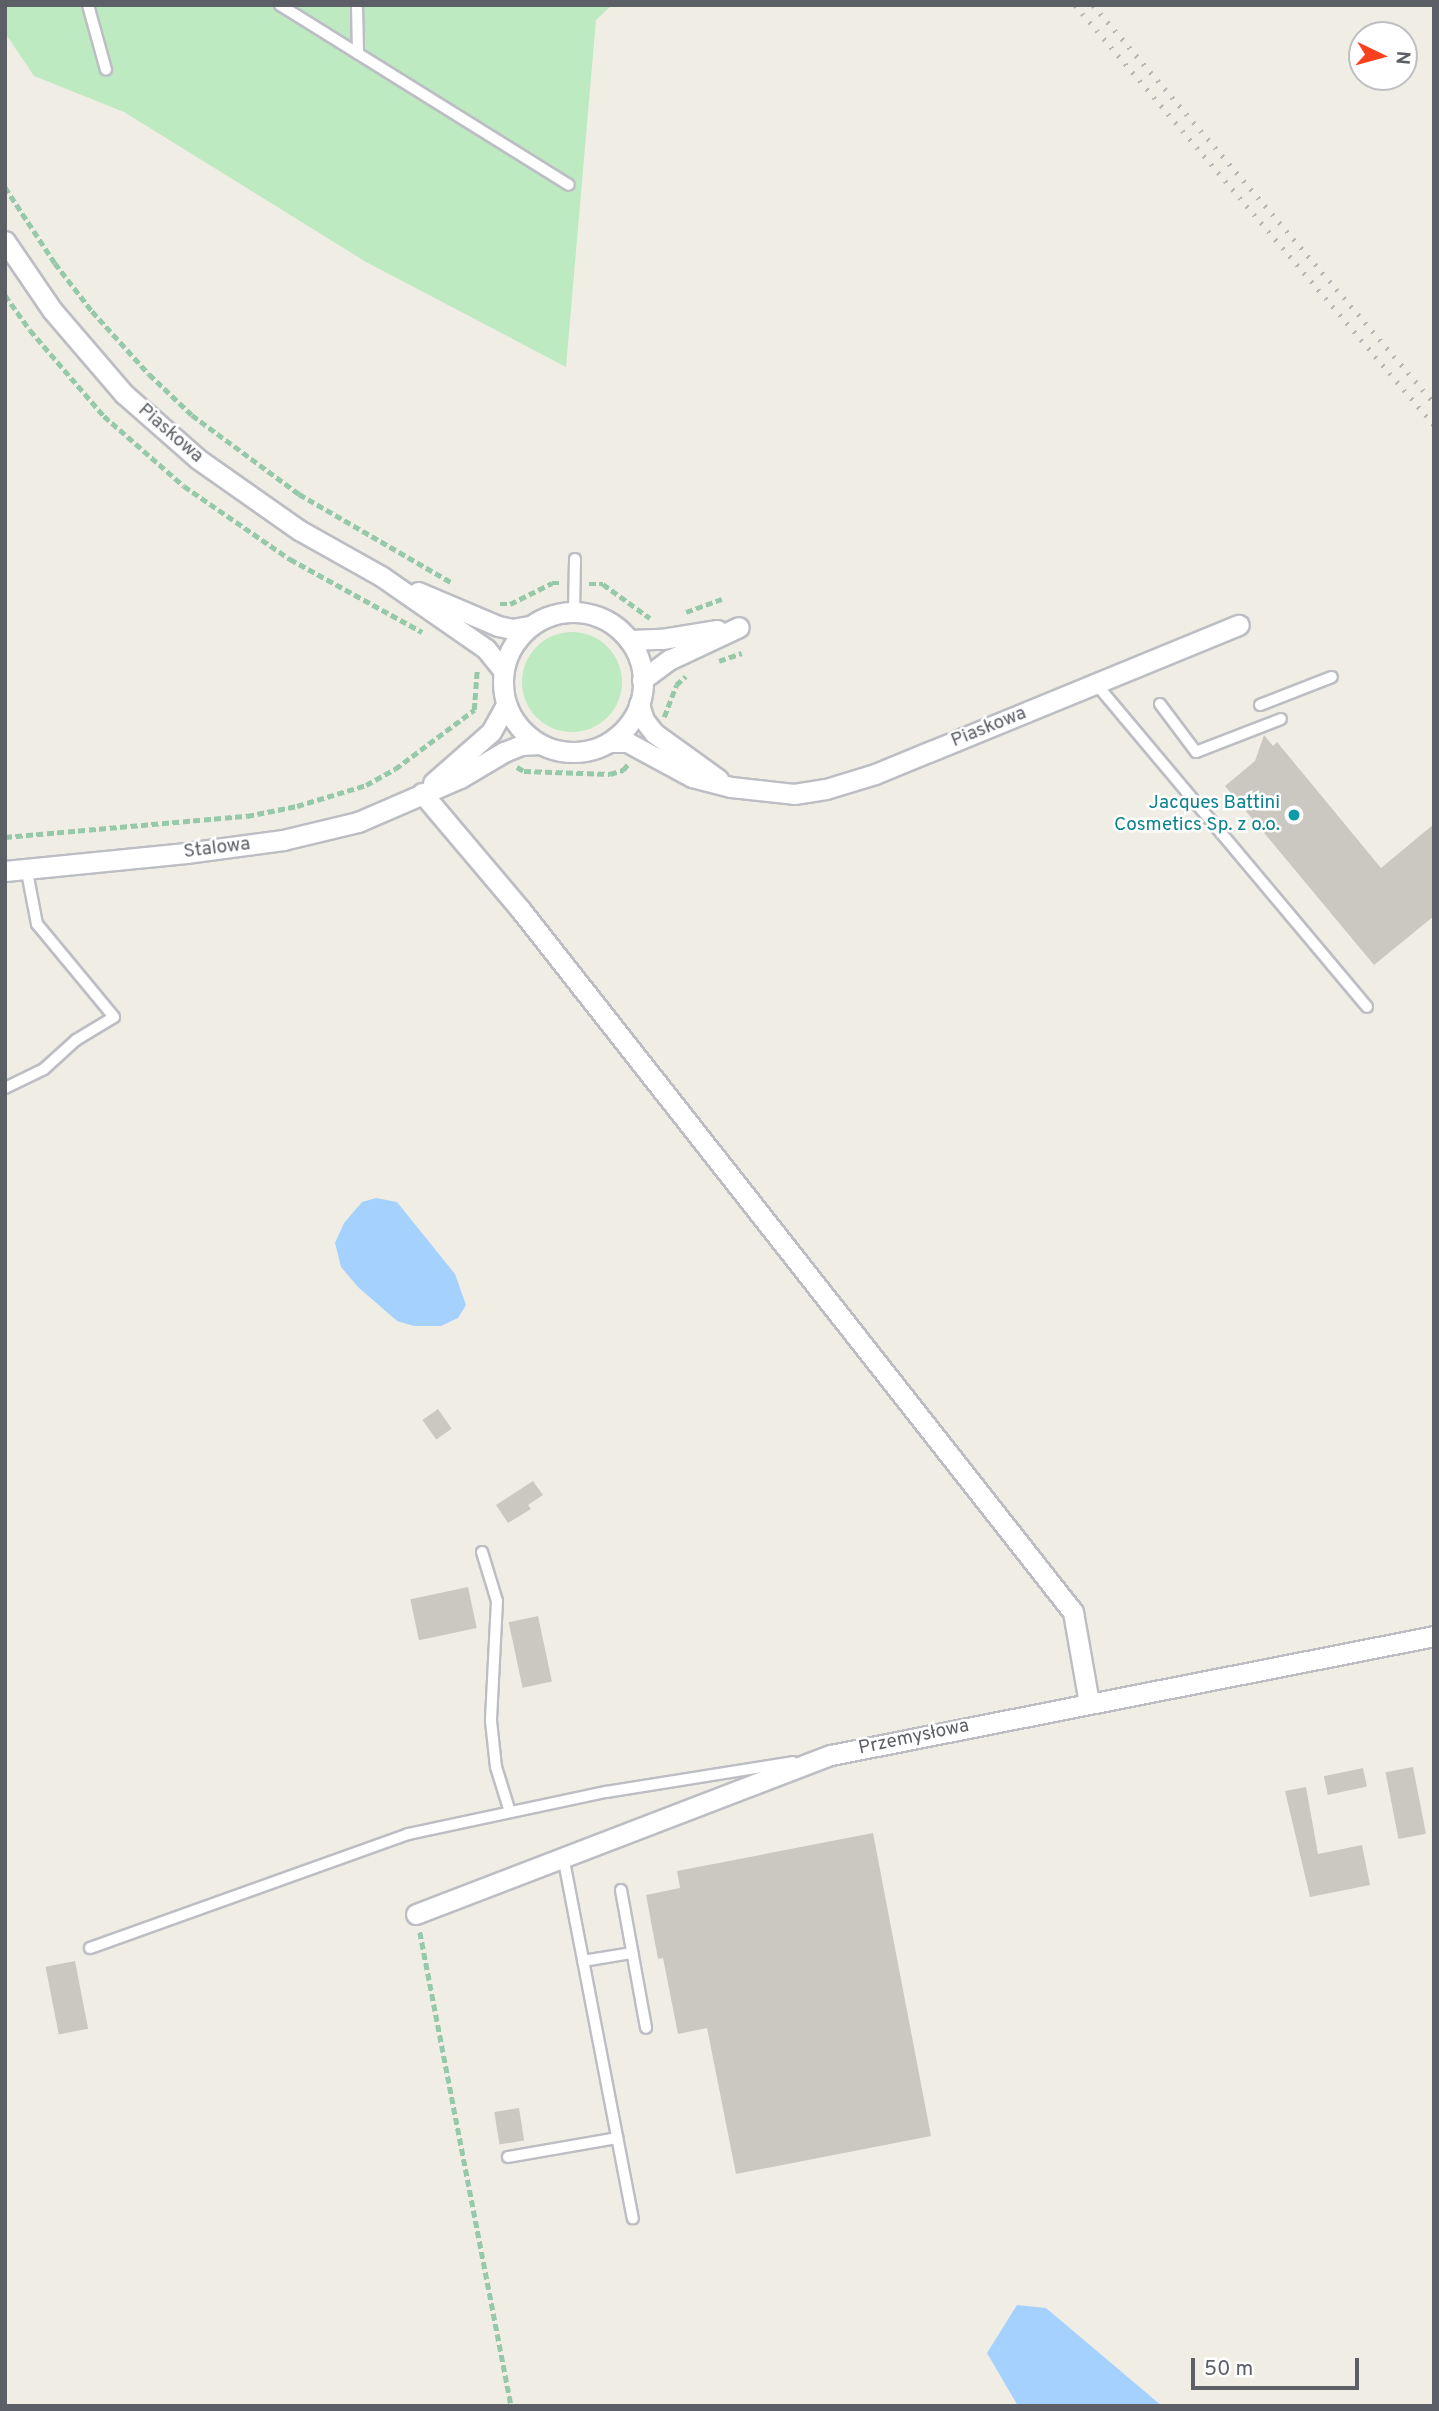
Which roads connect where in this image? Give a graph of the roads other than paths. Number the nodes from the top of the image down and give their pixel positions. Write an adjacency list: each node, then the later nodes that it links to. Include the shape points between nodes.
1 (88, 5): 5 (lane)
2 (280, 5): 4 (lane)
3 (357, 5): 4 (lane)
4 (358, 54): 6 (lane)
5 (106, 70)
6 (569, 185)
7 (5, 241): 9 (street, Piaskowa, via 52,310 124,394 188,451 299,530)
8 (575, 559): 10 (lane)
9 (381, 576): 12 (street, Piaskowa, via 498,626); 14 (street, Piaskowa, via 486,649)
10 (574, 611): 12 (street, Piaskowa); 13 (street, via 607,622)
11 (1238, 625): 17 (street, Piaskowa)
12 (529, 626): 14 (street, via 516,640)
13 (629, 640): 16 (street); 16 (street, via 739,627 669,660)
14 (503, 670): 20 (street)
15 (1332, 677): 21 (lane)
16 (642, 680): 18 (street)
17 (1097, 685): 24 (street, Piaskowa, via 875,774 794,794 730,787 692,777); 29 (lane)
18 (639, 704): 23 (street, via 629,725); 24 (street)
19 (1160, 704): 22 (lane, via 1196,752)
20 (506, 705): 25 (street, via 514,722); 26 (street, Stalowa, via 491,733)
21 (1260, 705)
22 (1281, 719)
23 (612, 741): 24 (street, Piaskowa); 25 (street, Piaskowa, via 566,751)
24 (648, 741)
25 (540, 744): 26 (street, Stalowa, via 504,752 460,778)
26 (422, 793): 27 (street, Stalowa, via 358,822 283,840); 33 (street, via 520,909 1073,1612)
27 (26, 866): 28 (street, Stalowa); 30 (lane, via 37,924 114,1017 76,1040 44,1069)
28 (5, 871)
29 (1367, 1007)
30 (5, 1088)
31 (482, 1552): 35 (lane, via 497,1601 491,1721 496,1767)
32 (1434, 1636): 33 (street, Przemysłowa)
33 (1089, 1703): 34 (street, Przemysłowa)
34 (831, 1755): 35 (lane); 36 (street, Przemysłowa)
35 (510, 1812): 39 (lane, via 408,1833)
36 (563, 1856): 38 (street, Przemysłowa); 41 (lane)
37 (621, 1890): 40 (lane)
38 (416, 1914)
39 (90, 1948)
40 (632, 1953): 41 (lane); 42 (lane)
41 (583, 1961): 43 (lane)
42 (646, 2028)
43 (617, 2138): 44 (lane); 45 (lane)
44 (508, 2157)
45 (633, 2218)

